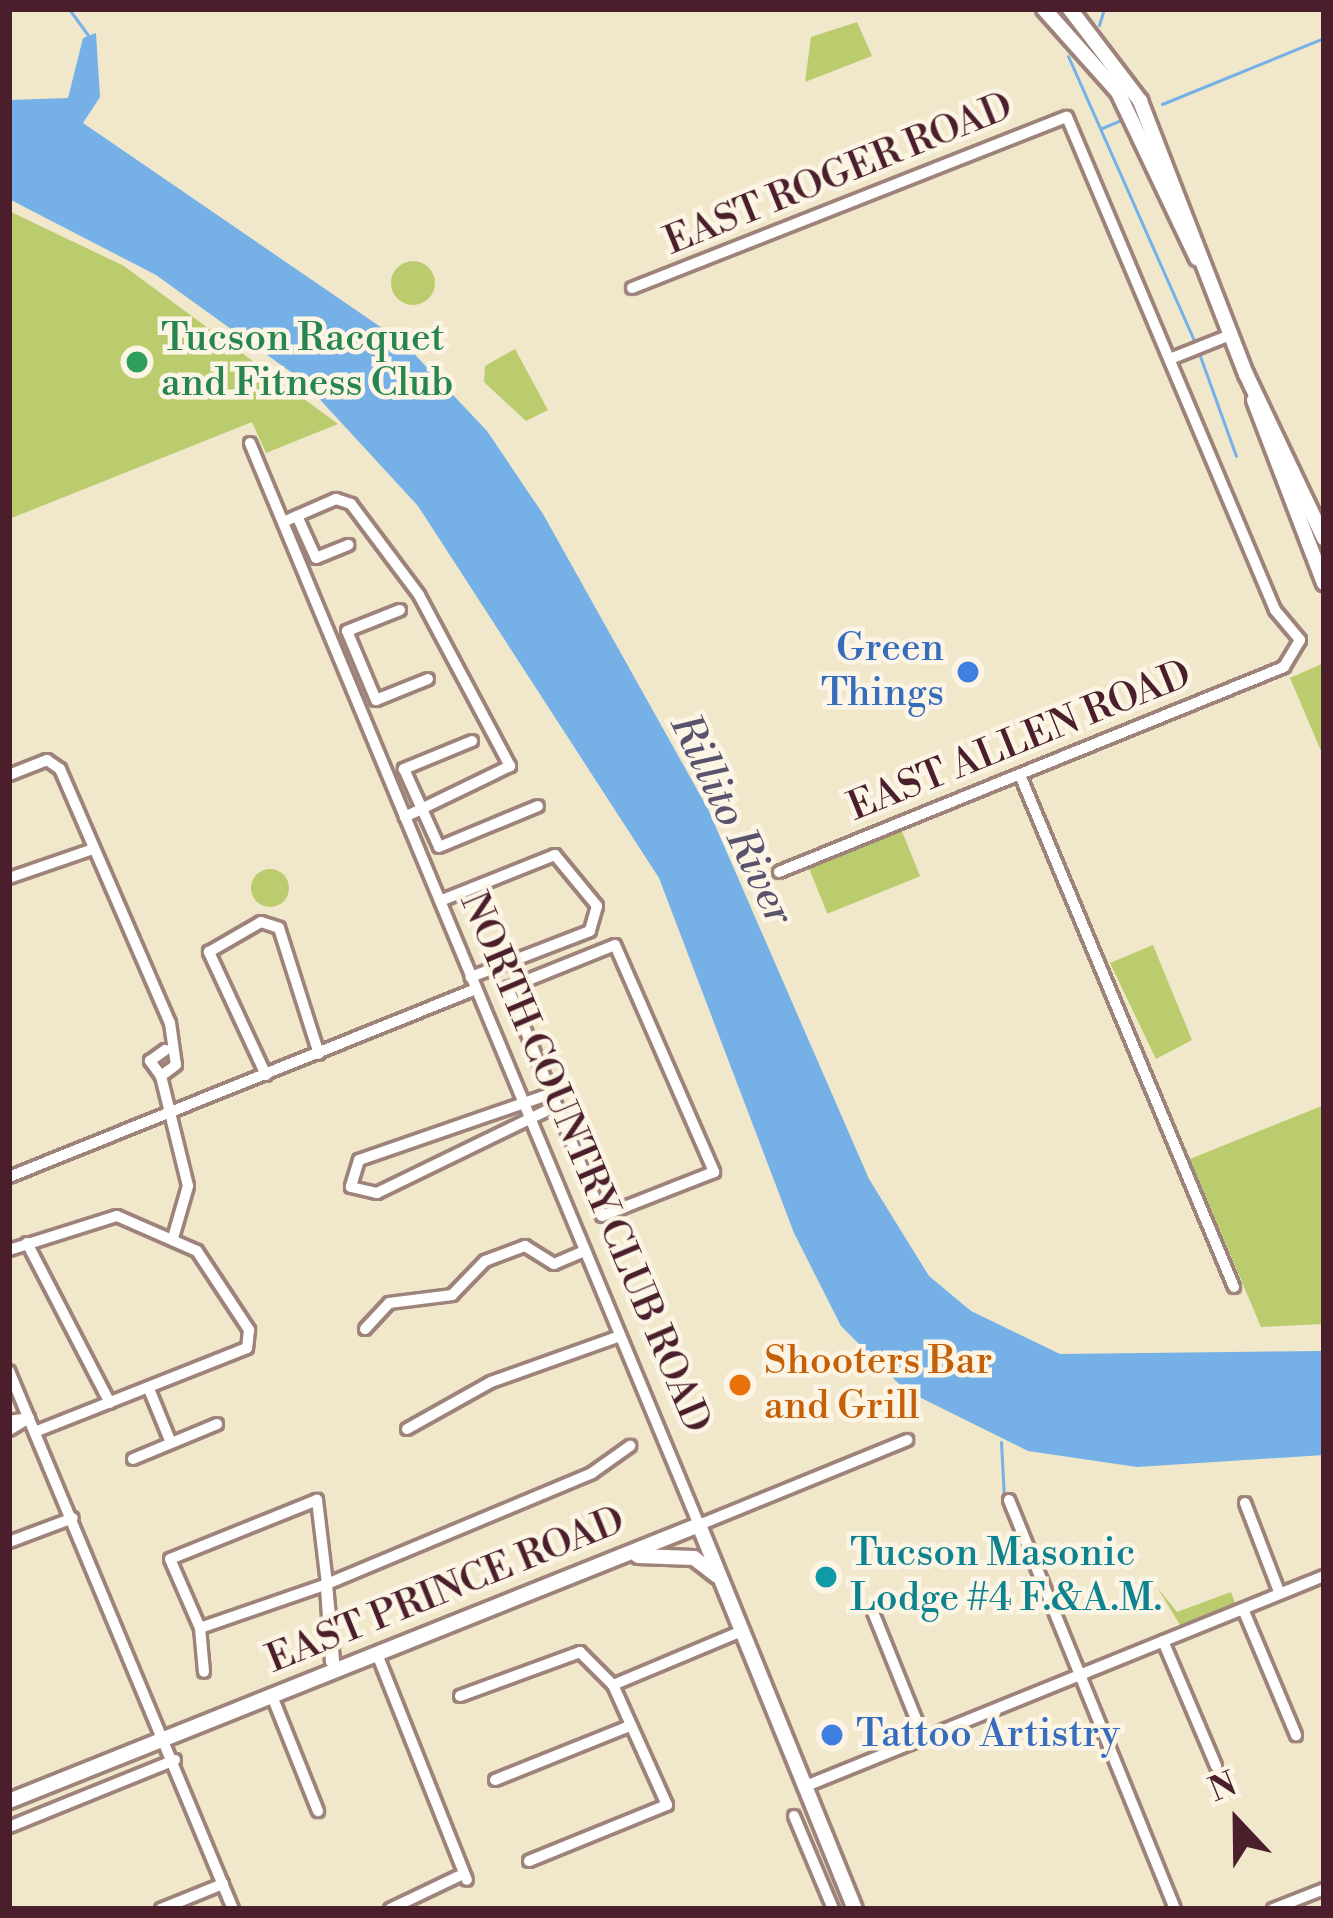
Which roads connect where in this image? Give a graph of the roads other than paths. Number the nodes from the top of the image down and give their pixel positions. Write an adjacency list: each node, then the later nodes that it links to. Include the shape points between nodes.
1 (1044, 9): 3 (main road, via 1118,92)
2 (1070, 9): 3 (main road, via 1132,85)
3 (1201, 262): 5 (main road)
4 (632, 288): 6 (street, EAST ROGER ROAD, via 1067,117)
5 (1230, 335): 6 (street); 7 (main road)
6 (1170, 359): 19 (street, EAST ALLEN ROAD, via 1275,610 1300,640 1284,667)
7 (1252, 389): 11 (main road); 13 (main road, via 1260,436)
8 (250, 442): 10 (street, NORTH COUNTRY CLUB ROAD)
9 (297, 516): 10 (street); 12 (street, via 316,558); 22 (street, via 336,499 351,504 423,601 500,744 503,778)
10 (283, 522): 16 (street, NORTH COUNTRY CLUB ROAD)
11 (1324, 538)
12 (348, 545)
13 (1324, 583)
14 (400, 610): 15 (street, via 347,631)
15 (360, 663): 16 (street); 17 (street, via 376,700)
16 (343, 668): 23 (street, NORTH COUNTRY CLUB ROAD)
17 (428, 679)
18 (472, 741): 22 (street, via 404,769)
19 (1020, 775): 25 (street, EAST ALLEN ROAD); 41 (street)
20 (9, 776): 24 (street, via 47,760)
21 (538, 806): 22 (street, via 439,847)
22 (423, 810): 23 (street)
23 (405, 818): 27 (street, NORTH COUNTRY CLUB ROAD)
24 (93, 849): 26 (street); 29 (street, via 159,1004)
25 (779, 872)
26 (9, 878)
27 (440, 902): 28 (street, NORTH COUNTRY CLUB ROAD); 28 (street, via 555,855 597,906 590,931)
28 (474, 983): 30 (street); 34 (street, NORTH COUNTRY CLUB ROAD)
29 (166, 1050): 32 (street, via 176,1064); 32 (street, via 149,1060)
30 (320, 1054): 31 (street); 31 (street, via 279,928 261,922 209,952)
31 (266, 1075): 35 (street)
32 (161, 1076): 35 (street)
33 (553, 1100): 33 (street, via 602,1216 714,1172 615,945 508,988); 34 (street)
34 (526, 1110): 34 (street, via 359,1160 351,1187 377,1193); 40 (street, NORTH COUNTRY CLUB ROAD)
35 (166, 1115): 36 (street); 37 (street, via 188,1186)
36 (9, 1177)
37 (173, 1238): 38 (street, via 97,1216); 45 (street, via 219,1270 249,1330 247,1348)
38 (27, 1243): 39 (street); 46 (street)
39 (9, 1250)
40 (585, 1251): 42 (street, via 554,1264 525,1246 485,1261 452,1295 388,1303); 43 (street, NORTH COUNTRY CLUB ROAD)
41 (1234, 1287)
42 (365, 1329)
43 (620, 1336): 51 (street, via 491,1382); 60 (street, NORTH COUNTRY CLUB ROAD)
44 (9, 1371): 47 (street)
45 (149, 1389): 46 (street); 54 (street)
46 (110, 1403): 52 (street)
47 (29, 1418): 48 (street); 50 (street); 52 (street)
48 (9, 1421)
49 (217, 1424): 54 (street)
50 (9, 1430)
51 (406, 1430)
52 (35, 1432): 59 (street)
53 (907, 1440): 60 (street, EAST PRINCE ROAD)
54 (171, 1443): 56 (street)
55 (630, 1446): 65 (street)
56 (133, 1459)
57 (1009, 1500): 75 (street)
58 (1245, 1503): 66 (street)
59 (73, 1517): 61 (street); 81 (street)
60 (699, 1526): 62 (main road, EAST PRINCE ROAD); 64 (main road, NORTH COUNTRY CLUB ROAD)
61 (9, 1542)
62 (621, 1557): 64 (main road, via 694,1558); 72 (main road, EAST PRINCE ROAD)
63 (1324, 1576): 66 (street)
64 (721, 1579): 70 (main road, NORTH COUNTRY CLUB ROAD)
65 (327, 1584): 69 (street); 69 (street, via 317,1500 170,1559); 73 (street, via 320,1603)
66 (1280, 1594): 67 (street)
67 (1243, 1609): 71 (street); 80 (street)
68 (873, 1612): 82 (street)
69 (200, 1628): 74 (street)
70 (742, 1630): 76 (street); 86 (main road, NORTH COUNTRY CLUB ROAD)
71 (1163, 1641): 75 (street); 84 (street)
72 (376, 1654): 73 (main road, EAST PRINCE ROAD); 96 (street, via 463,1878)
73 (335, 1671): 77 (main road, EAST PRINCE ROAD)
74 (204, 1672)
75 (1079, 1676): 82 (street); 99 (street)
76 (613, 1684): 78 (street, via 580,1652); 79 (street)
77 (272, 1696): 81 (main road, EAST PRINCE ROAD); 88 (street)
78 (460, 1696)
79 (629, 1726): 85 (street); 91 (street, via 667,1805)
80 (1296, 1735)
81 (165, 1738): 83 (street); 87 (main road, EAST PRINCE ROAD)
82 (924, 1738): 86 (street)
83 (175, 1760): 90 (street); 92 (street)
84 (1216, 1766)
85 (495, 1780)
86 (806, 1786): 98 (main road, NORTH COUNTRY CLUB ROAD)
87 (9, 1801)
88 (318, 1811)
89 (794, 1816): 97 (street)
90 (9, 1827)
91 (529, 1861)
92 (223, 1884): 94 (street); 95 (street)
93 (1324, 1888): 100 (street)
94 (161, 1909)
95 (233, 1909)
96 (390, 1909)
97 (833, 1909)
98 (855, 1909)
99 (1175, 1909)
100 (1273, 1909)

